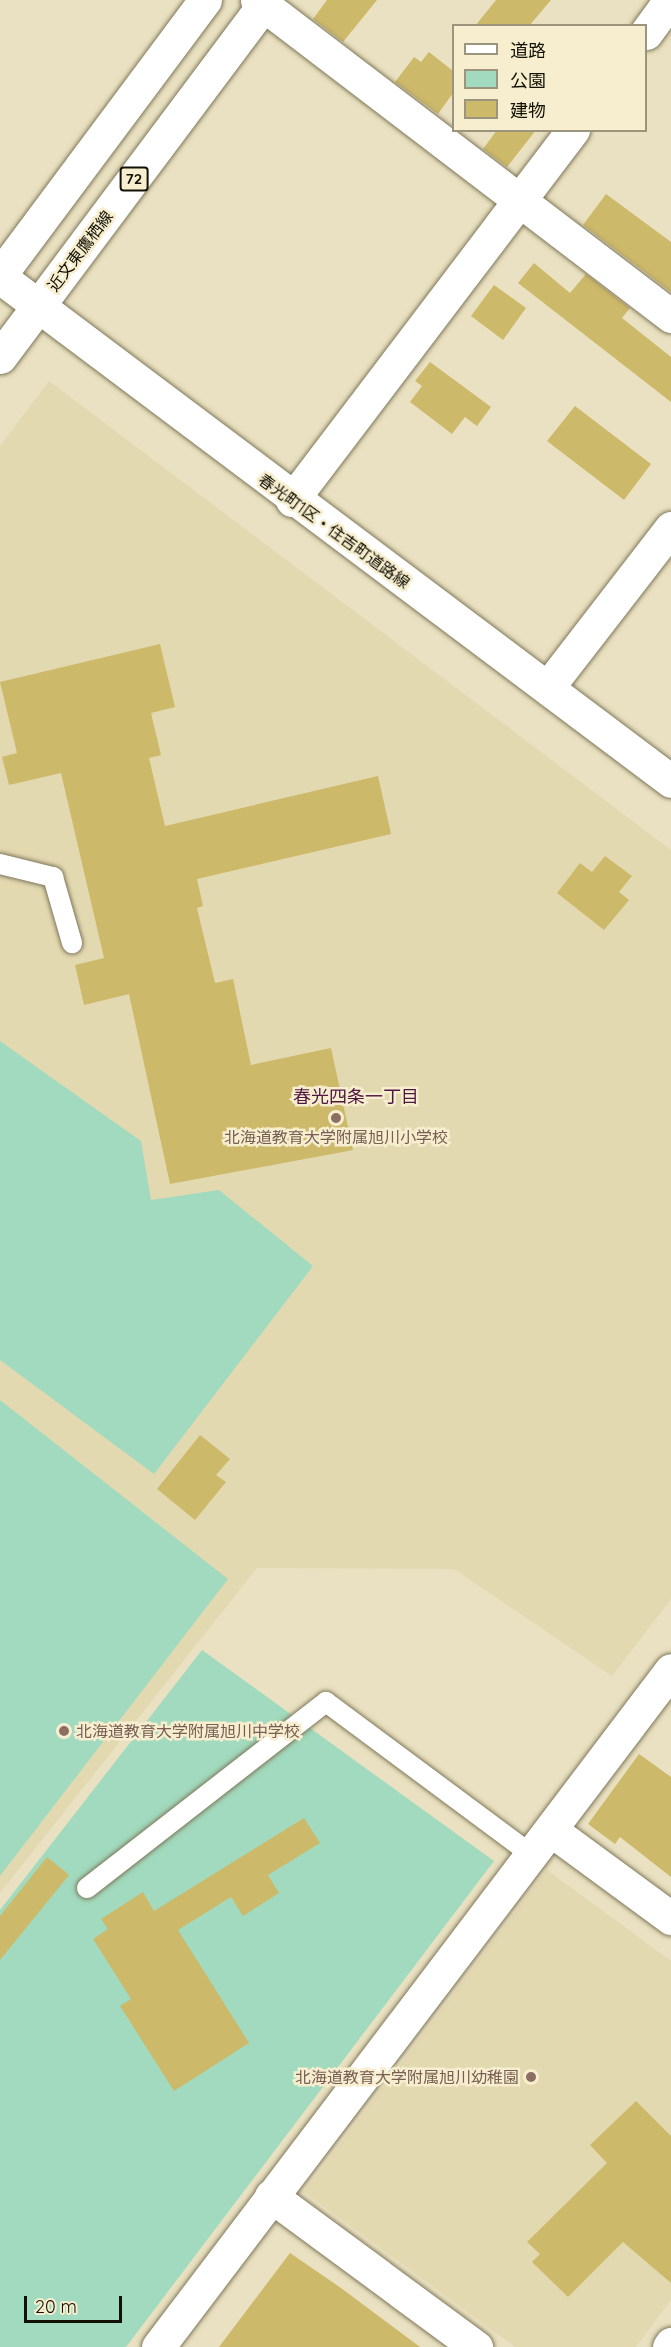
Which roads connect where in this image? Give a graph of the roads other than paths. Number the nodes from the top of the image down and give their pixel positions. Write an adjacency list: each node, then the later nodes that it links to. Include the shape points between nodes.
1 (205, 0): 7 (street)
2 (670, 0): 4 (street)
3 (262, 2): 6 (street); 8 (street, 近文東鷹栖線 / 72)
4 (647, 30)
5 (571, 132): 6 (street)
6 (518, 203): 9 (street); 11 (street)
7 (0, 276): 8 (street, 春光町1区・住吉町道路線)
8 (38, 306): 10 (street, 近文東鷹栖線 / 72); 11 (street, 春光町1区・住吉町道路線)
9 (671, 316)
10 (0, 357)
11 (292, 500): 13 (street, 春光町1区・住吉町道路線)
12 (671, 528): 13 (street)
13 (548, 687): 14 (street, 春光町1区・住吉町道路線)
14 (671, 781)
15 (0, 864): 16 (lane, via 54,877)
16 (72, 943)
17 (671, 1671): 18 (street)
18 (541, 1843): 19 (lane, via 326,1702); 20 (street); 21 (street)
19 (87, 1888)
20 (671, 1918)
21 (271, 2196): 22 (street); 23 (street)
22 (465, 2344)
23 (158, 2347)

